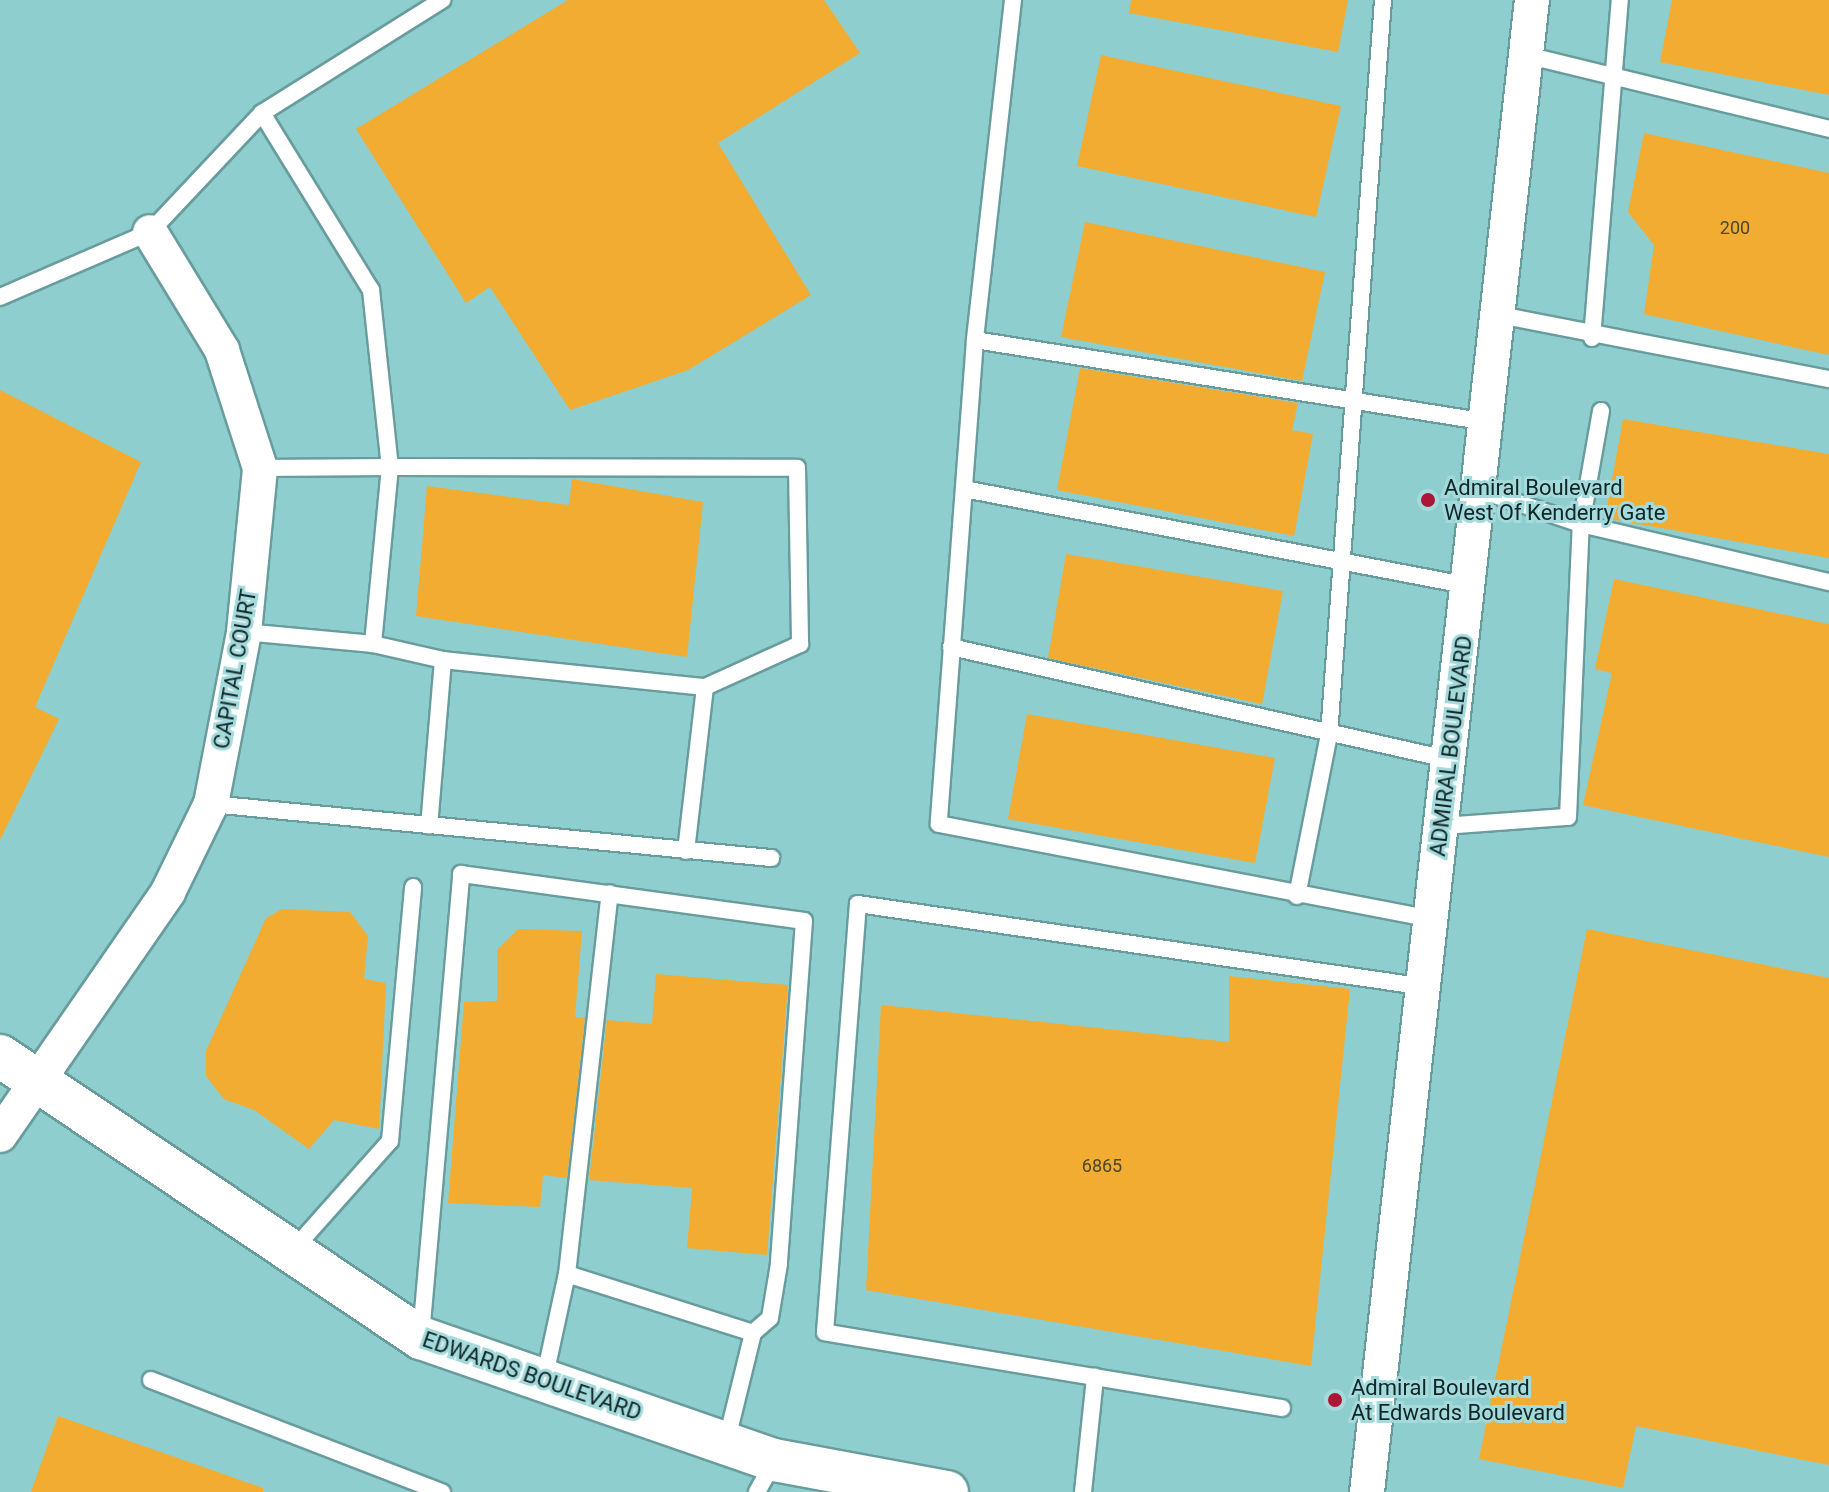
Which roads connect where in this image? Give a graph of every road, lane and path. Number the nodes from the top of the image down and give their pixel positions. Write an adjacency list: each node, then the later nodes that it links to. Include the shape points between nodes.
1 (442, 0): 8 (lane)
2 (1013, 0): 14 (lane)
3 (1383, 0): 16 (lane)
4 (1532, 0): 6 (street, ADMIRAL BOULEVARD)
5 (1620, 0): 7 (lane)
6 (1526, 55): 7 (lane); 12 (street, ADMIRAL BOULEVARD)
7 (1614, 76): 9 (lane); 13 (lane)
8 (262, 113): 10 (lane); 19 (lane, via 371,290)
9 (1829, 129)
10 (150, 232): 11 (lane); 20 (street, CAPITAL COURT, via 222,350)
11 (0, 297)
12 (1499, 315): 13 (lane); 18 (street, ADMIRAL BOULEVARD)
13 (1592, 338): 15 (lane)
14 (975, 340): 16 (lane); 21 (lane)
15 (1829, 379)
16 (1351, 399): 18 (lane); 24 (lane)
17 (1601, 411): 23 (lane)
18 (1487, 422): 22 (street, ADMIRAL BOULEVARD)
19 (390, 467): 20 (lane); 28 (lane); 31 (lane, via 797,468 800,644)
20 (260, 468): 27 (street, CAPITAL COURT)
21 (964, 489): 24 (lane); 29 (lane)
22 (1480, 490): 23 (lane); 26 (street, ADMIRAL BOULEVARD)
23 (1581, 524): 25 (lane); 36 (lane, via 1568,817)
24 (1336, 561): 26 (lane); 32 (lane)
25 (1829, 582)
26 (1470, 586): 33 (street, ADMIRAL BOULEVARD)
27 (244, 632): 28 (lane); 34 (street, CAPITAL COURT)
28 (373, 644): 30 (lane)
29 (951, 647): 32 (lane); 41 (lane, via 939,824)
30 (443, 660): 31 (lane); 35 (lane)
31 (705, 687): 37 (lane)
32 (1329, 735): 33 (lane); 41 (lane)
33 (1451, 760): 36 (street, ADMIRAL BOULEVARD)
34 (211, 804): 35 (lane); 45 (street, CAPITAL COURT, via 168,892)
35 (429, 825): 37 (lane)
36 (1444, 826): 42 (street, ADMIRAL BOULEVARD)
37 (686, 851): 38 (lane)
38 (771, 858)
39 (413, 887): 47 (lane, via 390,1141)
40 (610, 893): 48 (lane); 49 (lane, via 804,921 779,1264 770,1318); 50 (lane, via 461,874)
41 (1297, 896): 42 (lane)
42 (1426, 918): 43 (street, ADMIRAL BOULEVARD)
43 (1419, 986): 51 (lane, via 858,904 825,1332); 60 (street, ADMIRAL BOULEVARD)
44 (0, 1056): 45 (street, EDWARDS BOULEVARD)
45 (38, 1081): 46 (street, CAPITAL COURT); 47 (street, EDWARDS BOULEVARD)
46 (0, 1135)
47 (288, 1255): 50 (street, EDWARDS BOULEVARD)
48 (567, 1274): 49 (lane); 53 (lane)
49 (753, 1333): 55 (lane)
50 (421, 1338): 53 (street, EDWARDS BOULEVARD)
51 (1095, 1377): 54 (lane); 59 (lane)
52 (151, 1380): 57 (lane)
53 (544, 1381): 55 (street, EDWARDS BOULEVARD)
54 (1282, 1408)
55 (726, 1443): 56 (street, EDWARDS BOULEVARD)
56 (766, 1476): 58 (street, EDWARDS BOULEVARD)
57 (442, 1492)
58 (947, 1492)
59 (1083, 1492)
60 (1367, 1492)

